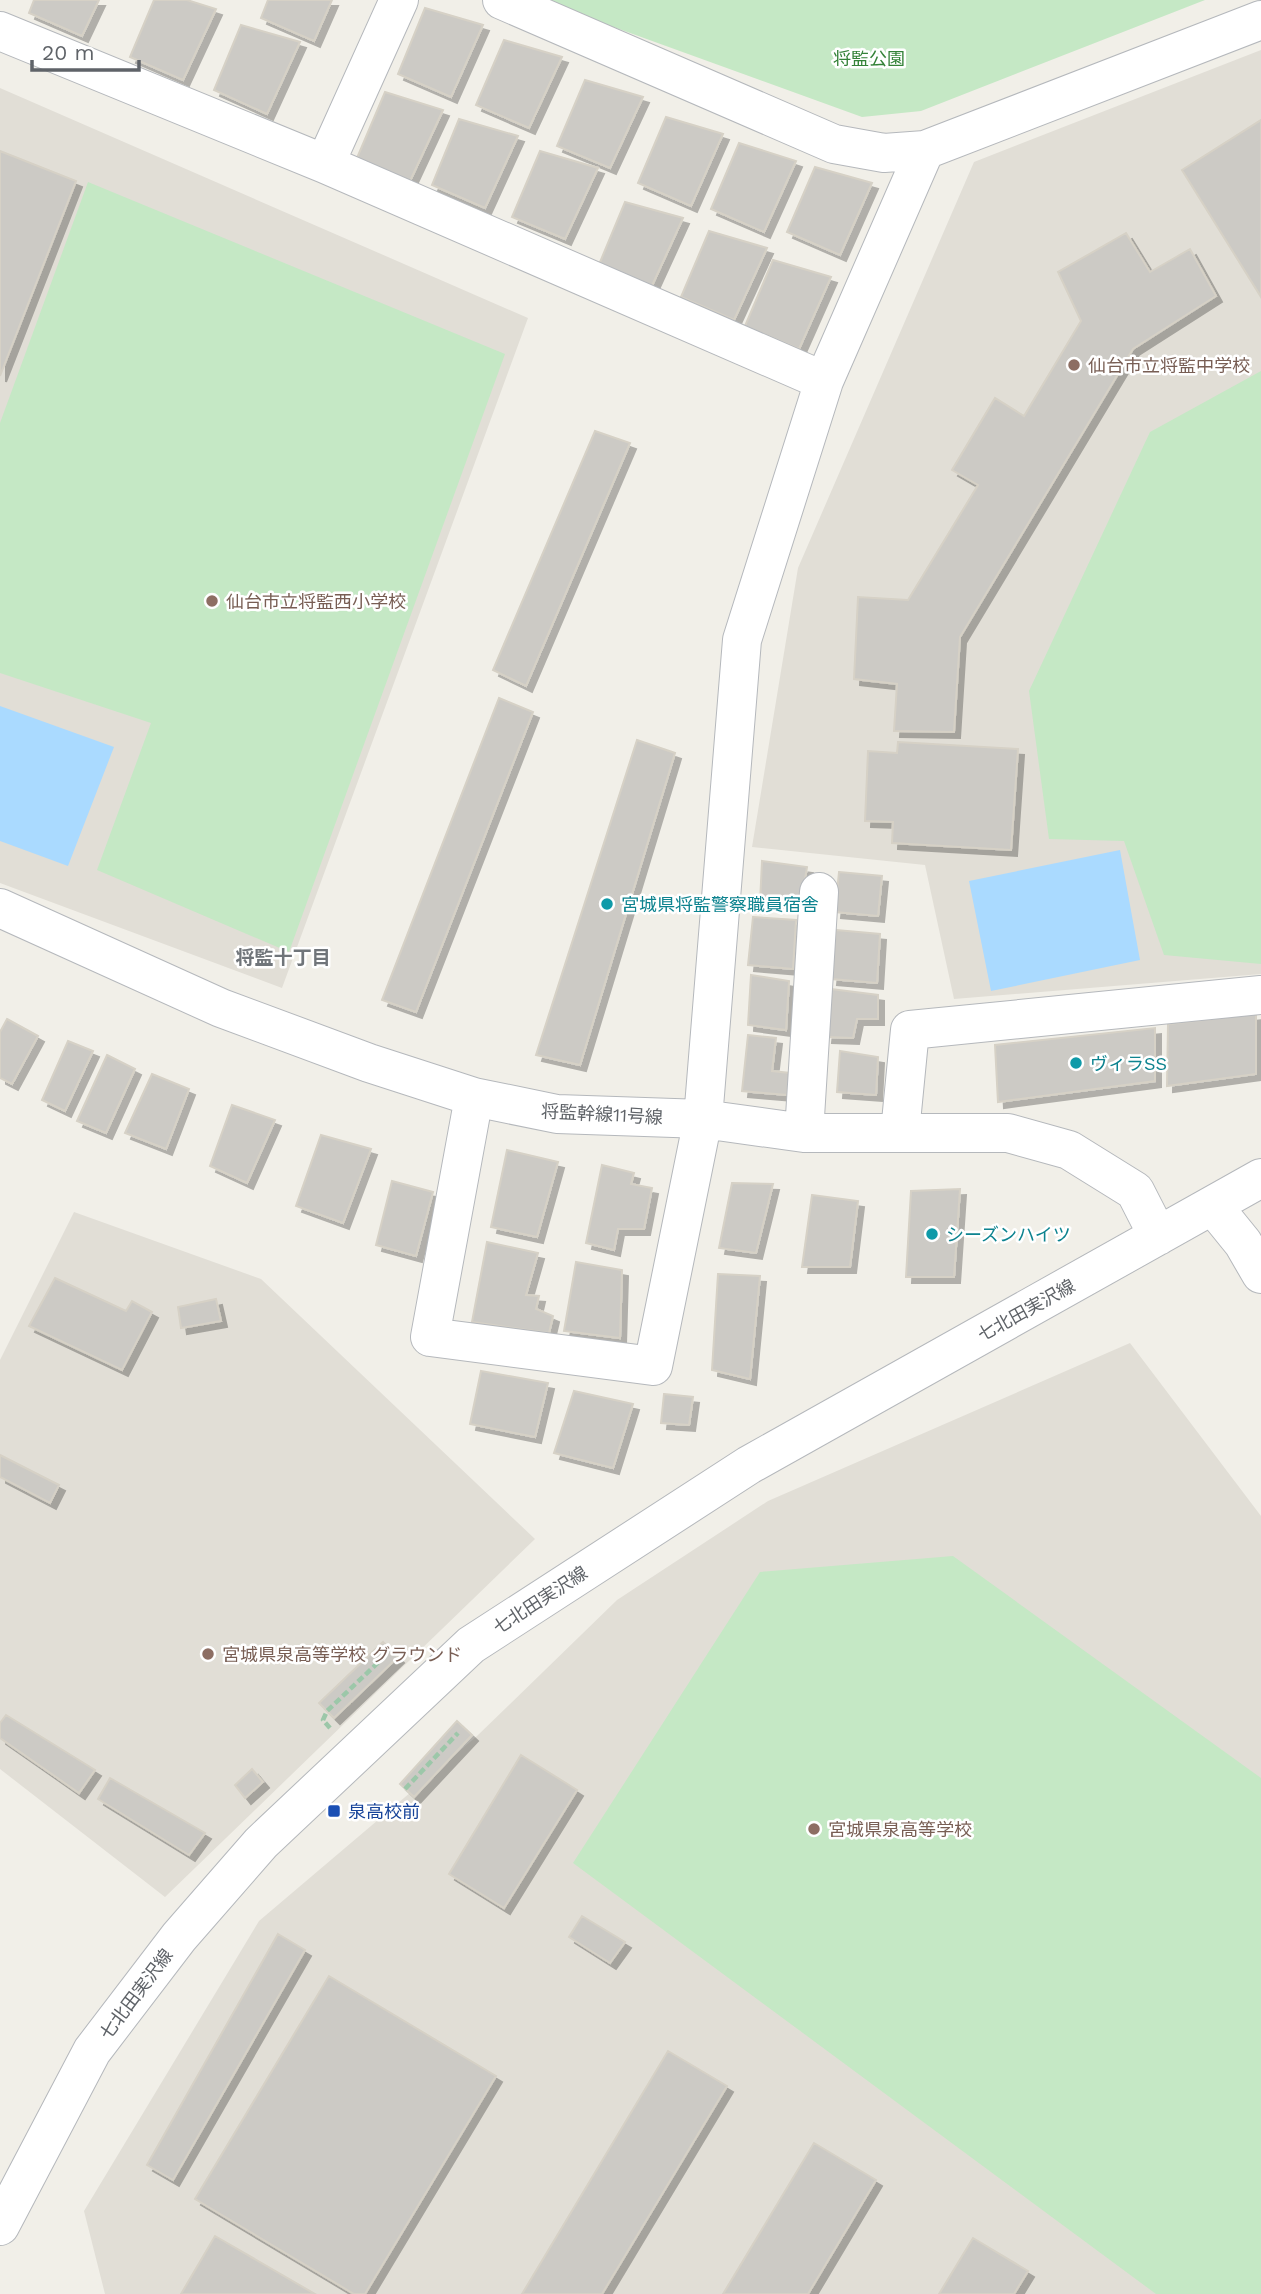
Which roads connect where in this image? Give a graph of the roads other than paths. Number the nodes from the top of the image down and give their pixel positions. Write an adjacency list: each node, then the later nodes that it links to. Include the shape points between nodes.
1 (399, 0): 6 (street)
2 (502, 0): 5 (street, via 834,144 884,153)
3 (1261, 20): 5 (street)
4 (0, 31): 6 (street)
5 (925, 150): 7 (street)
6 (325, 163): 7 (street)
7 (824, 381): 12 (street, via 742,640)
8 (819, 892): 14 (street)
9 (3, 916): 11 (street, 将監幹線11号線, via 221,1007)
10 (1261, 995): 13 (street, via 910,1030)
11 (474, 1097): 12 (street, 将監幹線11号線, via 556,1114); 12 (street, via 430,1337 653,1366)
12 (704, 1119): 14 (street, 将監幹線11号線)
13 (900, 1132): 14 (street, 将監幹線11号線); 17 (street, 将監幹線11号線, via 1008,1133 1069,1150 1135,1191)
14 (804, 1133)
15 (1261, 1178): 16 (street, 七北田実沢線)
16 (1213, 1206): 17 (street, 七北田実沢線); 18 (street)
17 (1158, 1236): 19 (street, 七北田実沢線, via 749,1465 471,1645 261,1843 179,1937 92,2051)
18 (1261, 1274)
19 (0, 2226)

